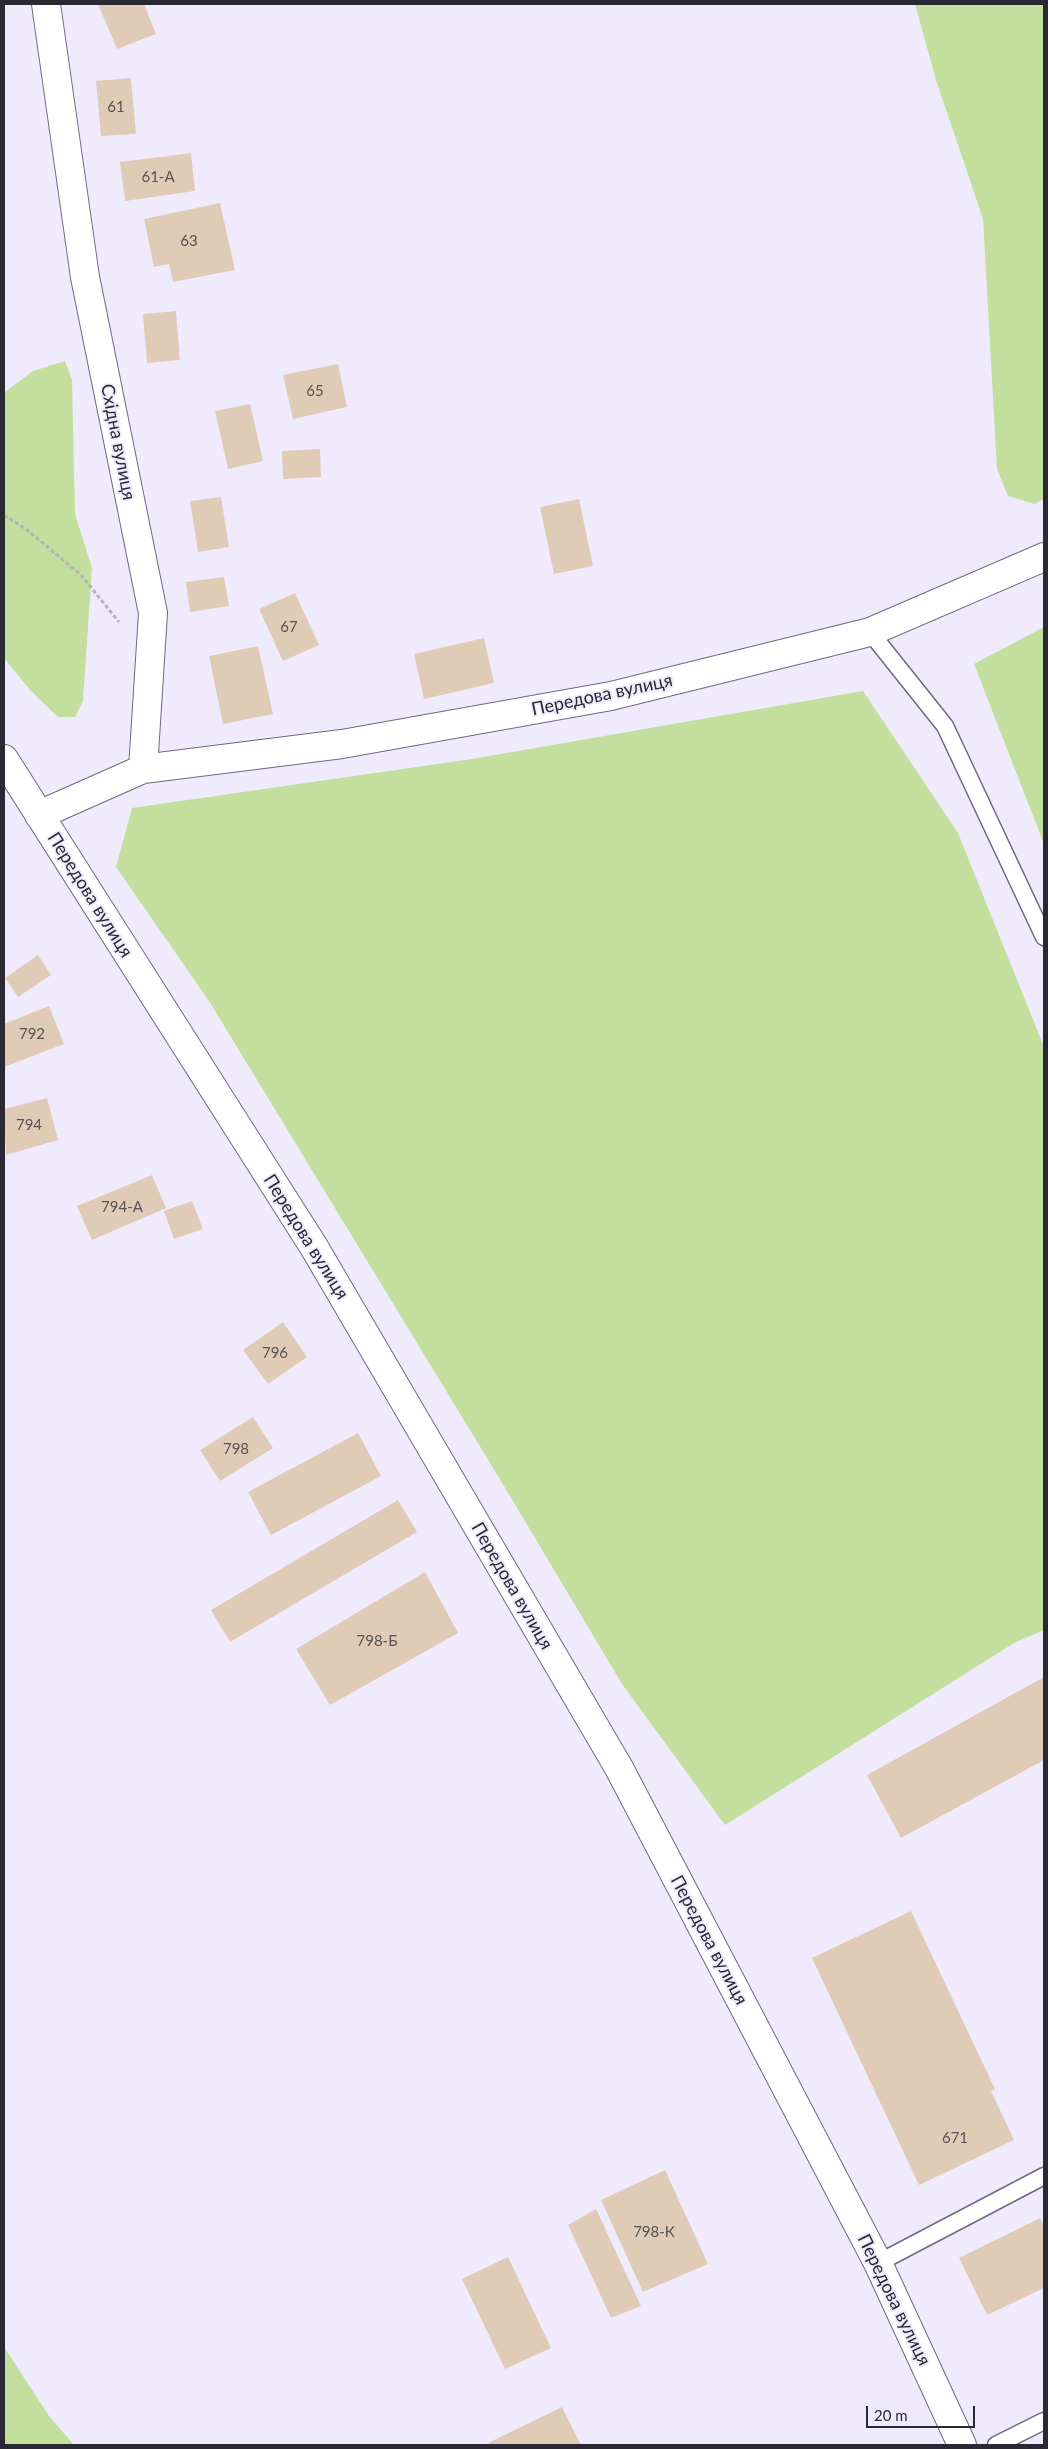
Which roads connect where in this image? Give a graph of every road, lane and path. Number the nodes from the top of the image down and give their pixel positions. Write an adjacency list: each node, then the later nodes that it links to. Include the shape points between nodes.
1 (46, 4): 7 (street, Східна вулиця, via 85,277 153,614)
2 (4, 515): 4 (path, via 81,575)
3 (1044, 557): 5 (street, Передова вулиця)
4 (123, 628)
5 (870, 632): 7 (street, Передова вулиця, via 611,696 342,744); 9 (lane, via 945,726)
6 (4, 759): 8 (street, Передова вулиця)
7 (143, 770): 8 (street)
8 (39, 815): 11 (street, Передова вулиця, via 314,1247 619,1768)
9 (1044, 937)
10 (1044, 2176): 11 (lane)
11 (878, 2263): 13 (street, Передова вулиця)
12 (1044, 2421): 14 (lane)
13 (962, 2445)
14 (996, 2445)

